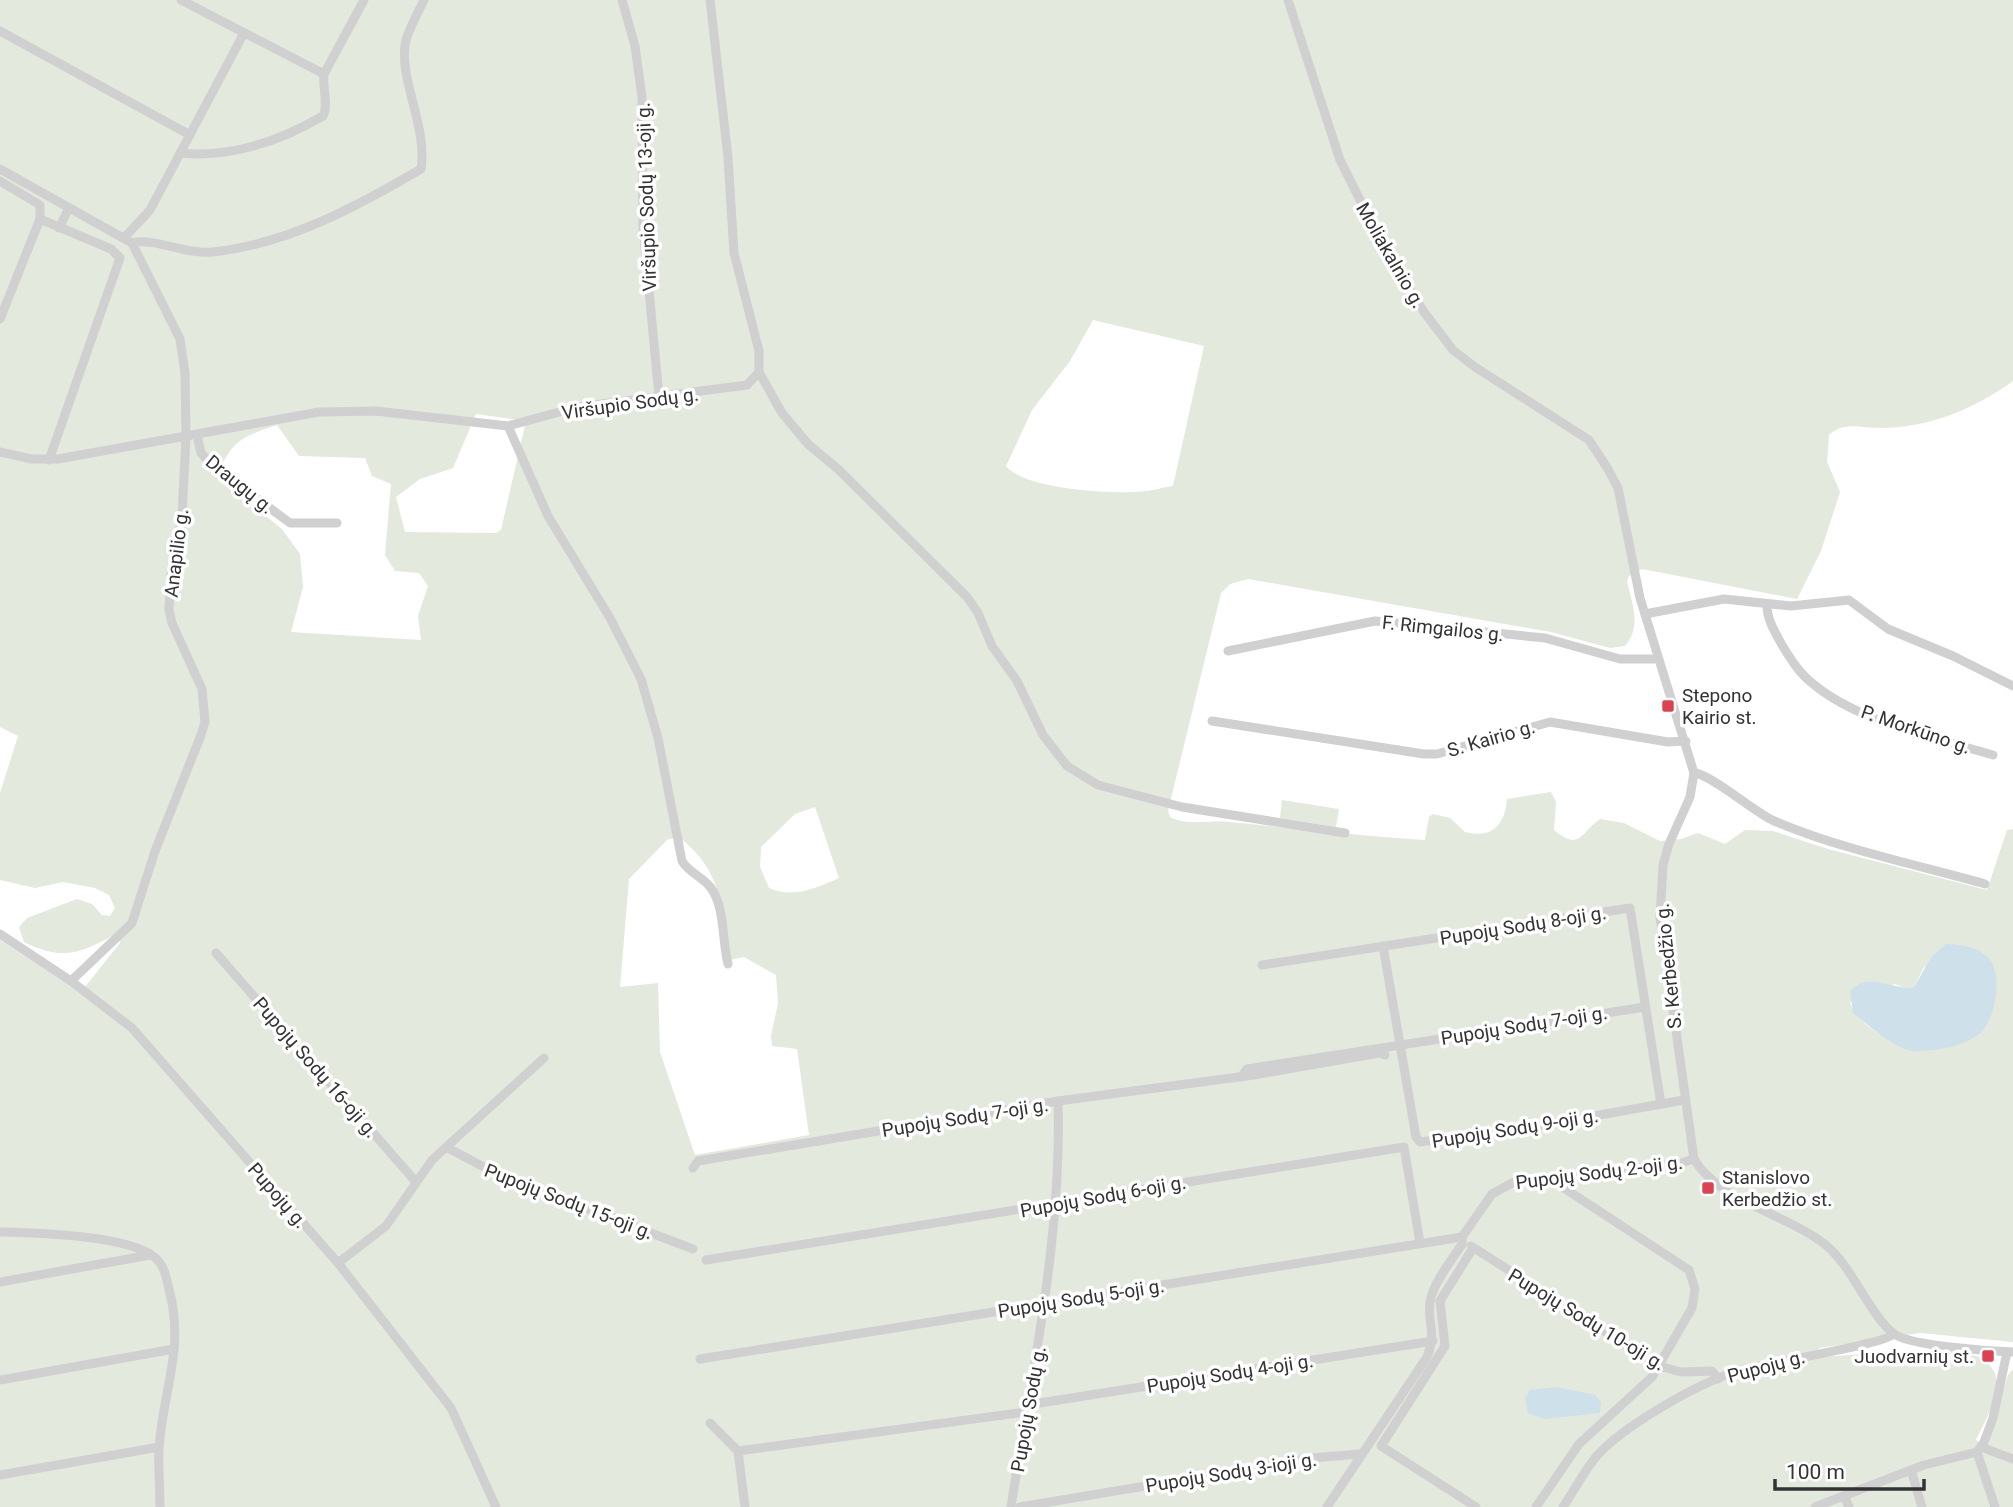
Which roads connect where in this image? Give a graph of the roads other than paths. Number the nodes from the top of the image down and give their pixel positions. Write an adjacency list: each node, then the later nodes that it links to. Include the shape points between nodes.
1 (181, 0): 8 (street)
2 (364, 0): 9 (street)
3 (622, 0): 20 (street, Viršupio Sodų 13-oji g., via 642,97 643,227)
4 (710, 0): 19 (street, via 734,253 760,351)
5 (1288, 0): 24 (street, Moliakalnio g., via 1340,160 1381,242 1430,322 1453,350 1475,367)
6 (421, 1): 17 (street, via 406,41 422,139 421,169 296,233 208,253)
7 (0, 30): 10 (street)
8 (244, 33): 9 (street); 10 (street)
9 (324, 74): 11 (street, via 326,112 303,128 232,151)
10 (190, 135): 11 (street)
11 (180, 153): 17 (street)
12 (0, 169): 14 (street)
13 (0, 181): 15 (street, via 40,205)
14 (69, 208): 16 (street); 17 (street)
15 (40, 219): 16 (street); 18 (street)
16 (59, 228): 26 (street, via 111,249 120,258)
17 (129, 240): 23 (street, Anapilio g., via 180,339)
18 (0, 319)
19 (759, 372): 20 (street, Viršupio Sodų g., via 739,388); 37 (street, via 782,413 808,444 967,597 992,646 1017,681 1042,735 1067,766 1124,794)
20 (659, 396): 21 (street, Viršupio Sodų g., via 578,407)
21 (508, 426): 22 (street, Viršupio Sodų g., via 355,409); 42 (street, via 548,516 641,679 658,738 682,861 712,889 718,902)
22 (197, 435): 23 (street, Viršupio Sodų g.); 27 (street, Draugų g., via 201,453 213,466 290,523)
23 (186, 437): 26 (street, Viršupio Sodų g.); 44 (street, Anapilio g., via 182,515 169,609 202,690 205,722 132,923)
24 (1589, 440): 29 (street, S. Kerbedžio g., via 1618,488)
25 (0, 452): 26 (street, Viršupio Sodų g.)
26 (49, 460)
27 (337, 523)
28 (1767, 604): 29 (street, via 1724,599); 32 (street, via 1791,606 1842,599 1857,603 1888,629); 35 (street, P. Morkūno g., via 1773,629 1812,684 1885,722)
29 (1645, 614): 31 (street, S. Kerbedžio g.)
30 (1228, 650): 31 (street, F. Rimgailos g., via 1375,621 1545,638 1620,659)
31 (1658, 659): 34 (street, S. Kerbedžio g.)
32 (2013, 686)
33 (1212, 721): 34 (street, S. Kairio g., via 1424,754 1550,722)
34 (1686, 741): 36 (street, S. Kerbedžio g.)
35 (1993, 755)
36 (1694, 772): 38 (street, via 1795,830); 50 (street, S. Kerbedžio g., via 1690,797 1669,844 1660,905)
37 (1345, 833)
38 (1985, 884)
39 (0, 934): 44 (street, Pupojų g.)
40 (1383, 946): 43 (street, Pupojų Sodų 8-oji g.); 45 (street, Pupojų Sodų 8-oji g., via 1630,908); 46 (street, Pupojų Sodų 9-oji g.)
41 (216, 953): 57 (street, Pupojų Sodų 16-oji g.)
42 (728, 964)
43 (1262, 965)
44 (71, 981): 66 (street, Pupojų g., via 132,1028)
45 (1645, 1007): 46 (street, Pupojų Sodų 7-oji g.); 52 (street, Pupojų Sodų 8-oji g.)
46 (1400, 1043): 49 (street, Pupojų Sodų 7-oji g., via 1247,1069); 52 (street, Pupojų Sodų 9-oji g., via 1416,1137 1423,1143)
47 (1385, 1055): 49 (street, Pupojų Sodų 7-oji g.)
48 (544, 1058): 53 (street)
49 (1241, 1077): 51 (street, Pupojų Sodų 7-oji g.)
50 (1684, 1100): 52 (street, Pupojų Sodų 9-oji g.); 54 (street, S. Kerbedžio g.)
51 (1058, 1101): 55 (street, Pupojų Sodų 7-oji g., via 698,1161); 58 (street, Pupojų Sodų g.)
52 (1661, 1104)
53 (448, 1148): 57 (street); 63 (street, Pupojų Sodų 15-oji g., via 499,1175)
54 (1694, 1159): 56 (street, Pupojų Sodų 2-oji g.); 69 (street, via 1718,1185 1827,1246)
55 (693, 1168)
56 (1547, 1177): 60 (street, Pupojų Sodų 2-oji g., via 1498,1188); 74 (street, via 1689,1270 1695,1289 1692,1308)
57 (416, 1182): 66 (street, via 386,1226)
58 (1055, 1205): 61 (street, Pupojų Sodų 6-oji g., via 1404,1147); 65 (street, Pupojų Sodų 6-oji g.); 68 (street, Pupojų Sodų g.)
59 (0, 1232): 64 (street, via 119,1242)
60 (1462, 1237): 61 (street, Pupojų Sodų 5-oji g.); 62 (street, Pupojų Sodų 10-oji g.); 70 (street, Pupojų Sodų 2-oji g., via 1430,1299)
61 (1420, 1242): 68 (street, Pupojų Sodų 5-oji g.)
62 (1473, 1248): 74 (street, Pupojų Sodų 10-oji g.); 93 (street, via 1440,1301 1445,1346 1381,1446)
63 (693, 1249)
64 (152, 1255): 67 (street); 71 (street, via 163,1267 174,1309)
65 (706, 1261)
66 (338, 1263): 88 (street, Pupojų g., via 451,1408)
67 (0, 1282)
68 (1045, 1304): 73 (street, Pupojų Sodų 5-oji g.); 77 (street, Pupojų Sodų g.)
69 (1894, 1334): 72 (street, via 1919,1342); 75 (street, Pupojų g., via 1884,1342 1810,1354)
70 (1433, 1341): 77 (street, Pupojų Sodų 4-oji g.); 82 (street, via 1419,1370)
71 (174, 1349): 76 (street); 79 (street)
72 (2010, 1352): 80 (street, via 1993,1418)
73 (700, 1359)
74 (1659, 1366): 75 (street, Pupojų Sodų 10-oji g., via 1671,1371 1712,1371); 94 (street, via 1638,1393 1579,1444)
75 (1718, 1379): 95 (street, Pupojų g., via 1642,1420 1596,1457)
76 (0, 1380)
77 (1026, 1409): 81 (street, Pupojų Sodų 4-oji g.); 90 (street, Pupojų Sodų g.)
78 (710, 1423): 81 (street)
79 (159, 1447): 85 (street); 87 (street)
80 (1979, 1450): 83 (street); 84 (street); 99 (street)
81 (738, 1451): 89 (street)
82 (1360, 1454): 91 (street, Pupojų Sodų 3-ioji g.); 92 (street)
83 (2013, 1459)
84 (1910, 1470): 86 (street); 98 (street)
85 (0, 1475)
86 (1844, 1496): 96 (street); 97 (street)
87 (160, 1507)
88 (496, 1507)
89 (745, 1507)
90 (1011, 1507)
91 (1020, 1507)
92 (1327, 1507)
93 (1476, 1507)
94 (1536, 1507)
95 (1563, 1507)
96 (1815, 1507)
97 (1849, 1507)
98 (1922, 1507)
99 (1995, 1507)

